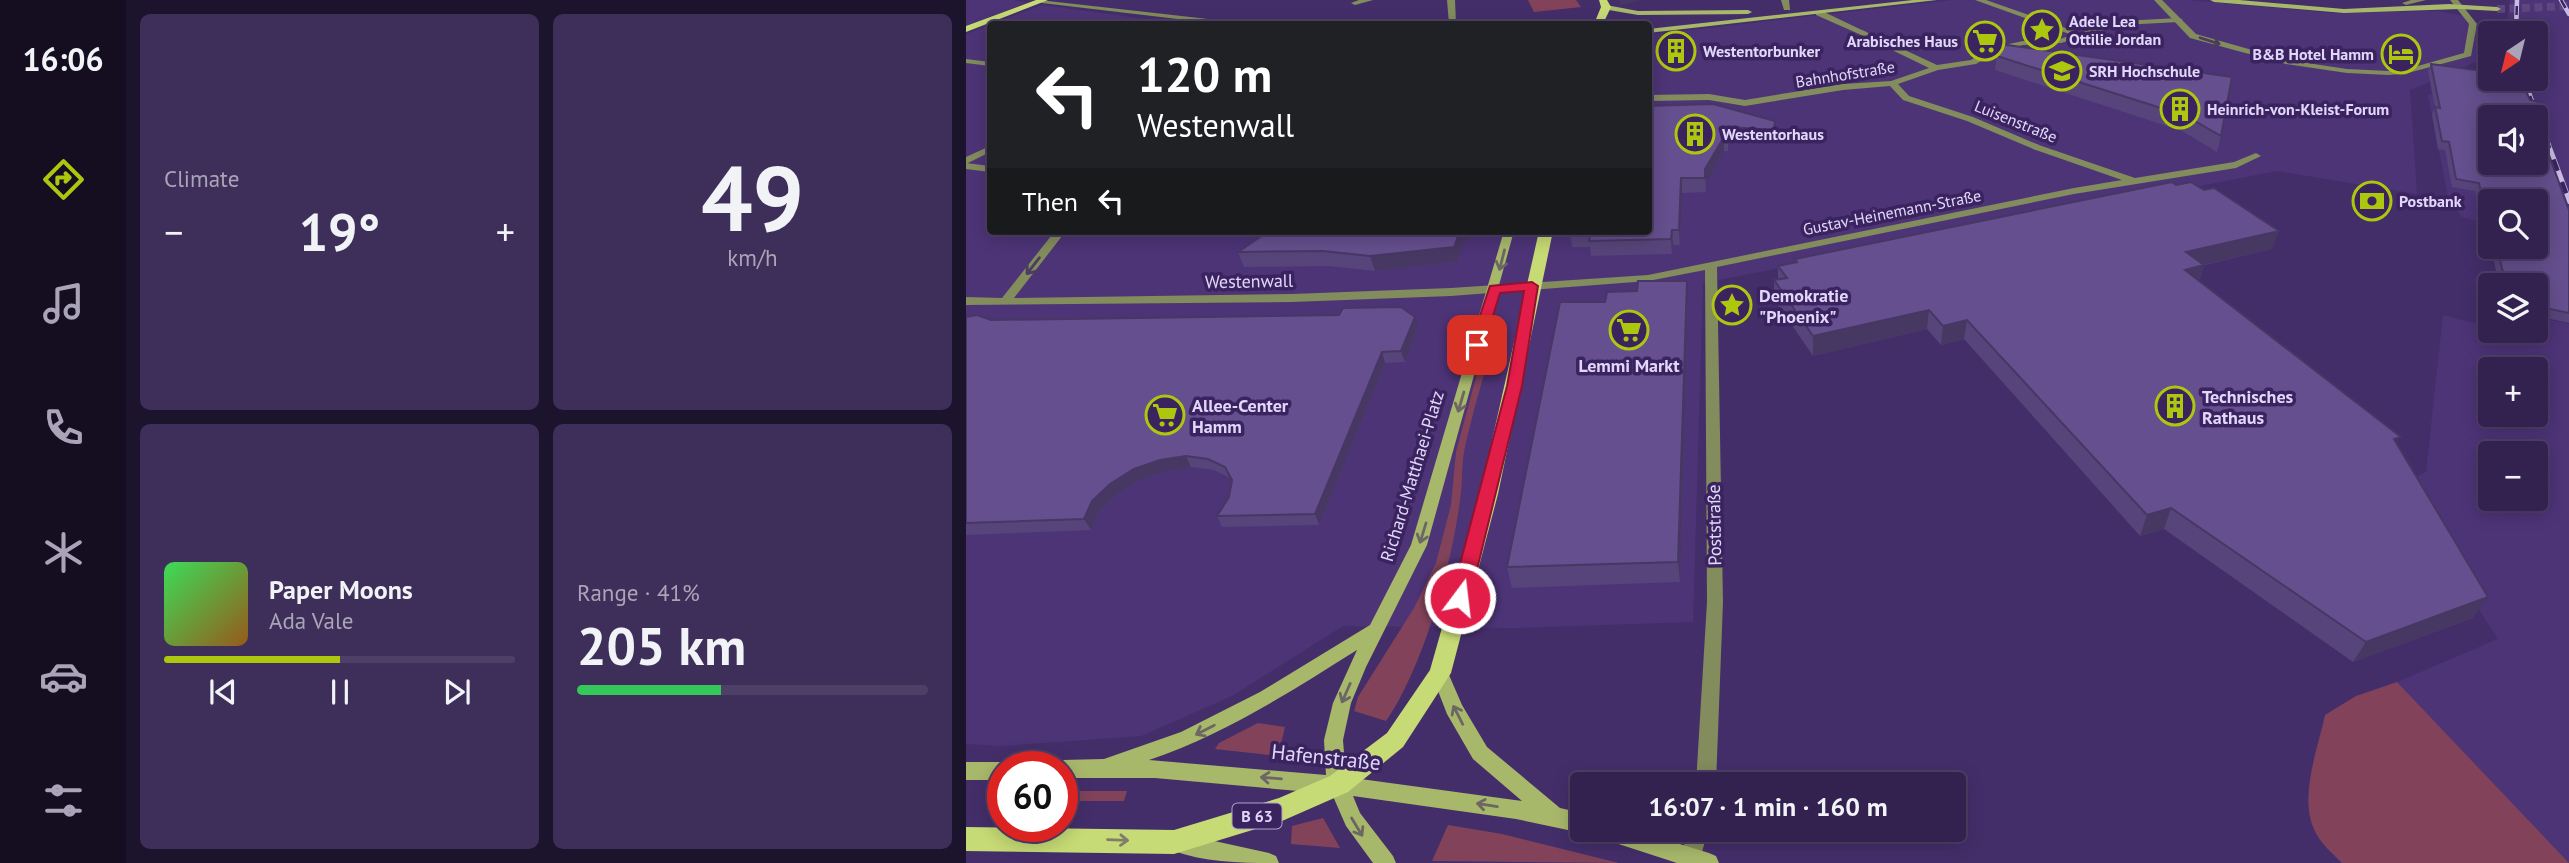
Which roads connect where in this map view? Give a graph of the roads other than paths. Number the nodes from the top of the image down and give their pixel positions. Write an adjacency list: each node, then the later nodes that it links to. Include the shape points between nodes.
1 (1043, 0): 20 (main road); 22 (street)
2 (1368, 0): 11 (street)
3 (1451, 0): 23 (street)
4 (1869, 0): 14 (main road)
5 (1933, 0): 18 (main road)
6 (1979, 0): 28 (street)
7 (2158, 0): 19 (street)
8 (2214, 0): 15 (main road, via 2344,12)
9 (2289, 0): 12 (main road)
10 (2422, 0): 12 (street)
11 (1355, 3)
12 (2406, 3): 15 (main road)
13 (1604, 4): 17 (main road, via 1656,14); 24 (main road)
14 (1786, 4): 17 (main road)
15 (2455, 4): 16 (main road); 19 (street, one-way to 15, via 2193,36 2259,57 2389,73 2468,54 2473,24)
16 (2497, 9)
17 (1752, 12): 25 (main road)
18 (1819, 13): 27 (main road); 31 (street)
19 (2179, 20): 28 (street, Bahnhofstraße, via 2121,23)
20 (987, 21)
21 (987, 21): 26 (main road)
22 (1211, 21)
23 (1453, 21)
24 (1600, 21)
25 (1652, 23)
26 (966, 29)
27 (1652, 31)
28 (2081, 36): 31 (street, Bahnhofstraße, via 2023,43 1993,50 1973,62)
29 (966, 61): 30 (street)
30 (987, 64)
31 (1936, 68): 32 (street, Bahnhofstraße)
32 (1892, 83): 33 (street, Bahnhofstraße, via 1745,103 1709,97); 38 (street, Luisenstraße, via 1906,98)
33 (1652, 98)
34 (987, 151): 36 (street)
35 (2256, 156): 38 (street, Gustav-Heinemann-Straße, via 2236,164)
36 (966, 163): 37 (street)
37 (987, 168)
38 (2134, 181): 42 (street, Gustav-Heinemann-Straße)
39 (1058, 235): 46 (street, one-way to 46)
40 (1508, 235): 44 (main road, Richard-Matthaei-Platz, one-way to 44)
41 (1545, 235): 43 (main road, B 63)
42 (1711, 266): 43 (street, Gustav-Heinemann-Straße, via 1647,278); 53 (street, Poststraße, via 1715,589)
43 (1532, 286): 44 (street, Westenwall); 48 (main road, B 63, via 1515,386)
44 (1494, 289): 46 (street, Westenwall); 47 (main road, Richard-Matthaei-Platz, one-way to 47, via 1419,545)
45 (966, 300): 46 (street, Westenwall)
46 (1005, 302)
47 (1374, 631): 49 (main road, Richard-Matthaei-Platz, one-way to 49, via 1266,698 1186,739); 54 (main road, Richard-Matthaei-Platz, one-way to 54, via 1333,728)
48 (1440, 673): 54 (main road, B 63, via 1395,740); 55 (main road, one-way to 48, via 1480,753)
49 (1104, 766): 50 (main road, Hafenstraße); 54 (main road, Hafenstraße, one-way to 49)
50 (1078, 768)
51 (966, 771): 52 (main road)
52 (987, 771)
53 (1707, 772)
54 (1339, 784): 55 (main road, Hafenstraße, one-way to 54); 58 (main road, B 63, via 1282,809); 63 (main road, Richard-Matthaei-Platz, one-way to 63, via 1361,834)
55 (1554, 816): 56 (main road, Hafenstraße)
56 (1570, 820)
57 (966, 839): 58 (main road, B 63, one-way to 58)
58 (1174, 842): 62 (main road)
59 (1642, 842): 61 (main road)
60 (1699, 842): 61 (street)
61 (1700, 860)
62 (1269, 863)
63 (1386, 863)

